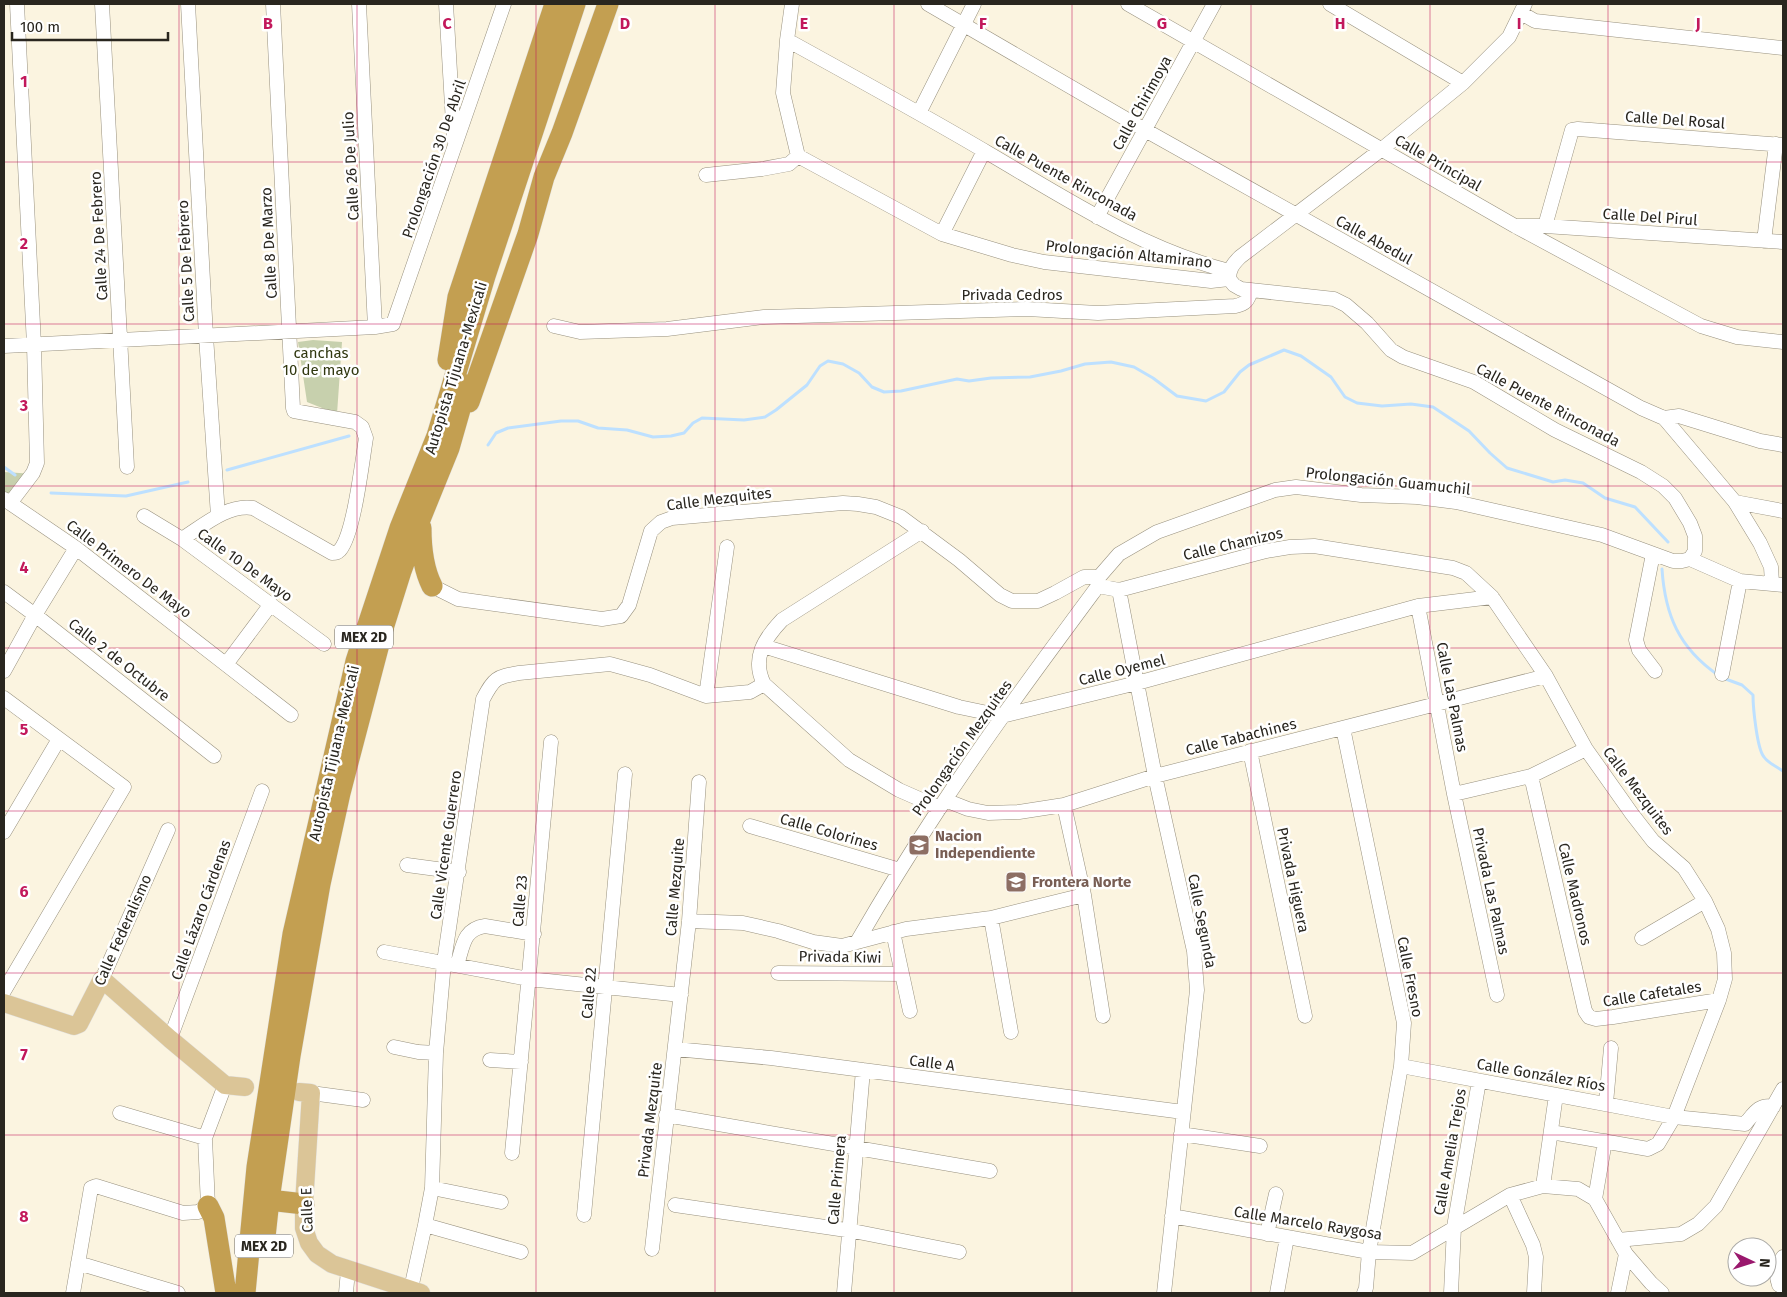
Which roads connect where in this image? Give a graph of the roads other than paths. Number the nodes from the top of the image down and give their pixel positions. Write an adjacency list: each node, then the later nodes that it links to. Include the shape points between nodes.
1 (17, 4): 47 (street)
2 (102, 4): 45 (street, Calle 24 De Febrero)
3 (188, 4): 44 (street, Calle 5 De Febrero)
4 (273, 4): 43 (street, Calle 8 De Marzo)
5 (359, 4): 42 (street, Calle 26 De Julio)
6 (446, 4): 27 (street)
7 (504, 4): 27 (street, Prolongación 30 De Abril)
8 (555, 4): 50 (highway, via 458,297)
9 (574, 4): 50 (highway, Autopista Tijuana-Mexicali / MEX 2D, via 485,276)
10 (589, 4): 50 (highway, Autopista Tijuana-Mexicali / MEX 2D)
11 (608, 4): 50 (highway, via 544,177 528,234 463,420)
12 (792, 4): 20 (street)
13 (928, 4): 19 (street, Calle Abedul)
14 (974, 4): 19 (street)
15 (1128, 4): 21 (street, Calle Principal)
16 (1214, 4): 21 (street, Calle Chirimoya)
17 (1330, 4): 23 (street)
18 (1523, 8): 22 (street, via 1535,21); 23 (street, Prolongación Altamirano, via 1508,37)
19 (963, 24): 24 (street); 25 (street, Calle Abedul)
20 (787, 40): 24 (street, Calle Puente Rinconada); 30 (street, via 783,94)
21 (1195, 41): 25 (street, Calle Chirimoya); 28 (street, Calle Principal)
22 (1783, 48)
23 (1463, 83): 28 (street, Prolongación Altamirano)
24 (919, 113): 29 (street, Calle Puente Rinconada)
25 (1145, 130): 32 (street, Calle Abedul); 33 (street, Calle Chirimoya)
26 (1780, 145): 35 (street, Calle Del Rosal, via 1572,130); 37 (street)
27 (455, 148): 42 (street, Prolongación 30 De Abril, via 393,324)
28 (1382, 149): 32 (street, Prolongación Altamirano); 34 (street, Calle Principal)
29 (984, 151): 33 (street, Calle Puente Rinconada); 36 (street)
30 (798, 156): 31 (street, via 789,164); 36 (street, Prolongación Altamirano)
31 (706, 175)
32 (1295, 215): 39 (street, Prolongación Altamirano, via 1233,263); 49 (street, Calle Abedul)
33 (1097, 217): 39 (street, Calle Puente Rinconada)
34 (1515, 226): 35 (street, Calle Del Pirul); 46 (street, Calle Principal, via 1701,326 1737,337)
35 (1545, 226): 37 (street, Calle Del Pirul)
36 (942, 234): 39 (street, Prolongación Altamirano, via 1044,262 1210,281)
37 (1764, 241): 38 (street, Calle Del Pirul)
38 (1783, 242)
39 (1229, 275): 40 (street, Calle Puente Rinconada, via 1234,285)
40 (1251, 291): 41 (street, Privada Cedros, via 1242,305 1098,313 1027,309 764,317 667,329 580,332); 64 (street, Calle Puente Rinconada, via 1334,299 1367,323 1397,354 1474,382 1555,430 1641,472 1675,498 1690,523 1695,536 1695,550)
41 (554, 326)
42 (375, 327): 43 (street)
43 (290, 332): 44 (street); 57 (street, Calle 8 De Marzo, via 294,412 355,422 362,427 366,438 351,526 340,550 332,553 253,508 236,508)
44 (206, 336): 45 (street); 57 (street, Calle 5 De Febrero)
45 (121, 340): 47 (street); 52 (street, Calle 24 De Febrero)
46 (1783, 342)
47 (34, 345): 48 (street); 53 (street, via 37,463 33,473)
48 (4, 346)
49 (1664, 418): 51 (street, Calle Abedul, via 1679,416); 54 (street)
50 (443, 442): 58 (highway, Autopista Tijuana-Mexicali / MEX 2D); 197 (highway, Autopista Tijuana-Mexicali / MEX 2D, via 400,528 356,661 316,830 293,934 256,1167)
51 (1783, 445)
52 (128, 467)
53 (7, 500): 62 (street, Calle Primero De Mayo)
54 (1735, 502): 55 (street); 68 (street, via 1760,543)
55 (1783, 510)
56 (144, 516): 60 (street, Calle 10 De Mayo)
57 (218, 516): 60 (street)
58 (421, 517): 69 (highway, via 421,545 426,576); 76 (highway, Autopista Tijuana-Mexicali / MEX 2D)
59 (922, 532): 66 (street, Calle Mezquites, via 1000,596 1012,601 1038,601 1084,577); 69 (street, Calle Mezquites, via 901,517 876,507 843,503 672,518 651,531 629,604 621,616 612,619 458,599); 78 (street, via 782,620 768,634)
60 (182, 539): 73 (street, Calle 10 De Mayo)
61 (727, 547): 86 (street)
62 (76, 548): 75 (street); 79 (street, Calle Primero De Mayo)
63 (1653, 554): 64 (street, Prolongación Guamuchil, via 1673,561); 66 (street, Prolongación Guamuchil, via 1602,535 1456,502 1296,487 1275,490 1157,532 1119,554); 81 (street, via 1636,640 1639,650)
64 (1690, 559): 67 (street)
65 (1466, 573): 70 (street, Calle Chamizos, via 1453,568 1314,546 1290,547); 72 (street, Calle Mezquites)
66 (1098, 581): 70 (street, Calle Chamizos); 90 (street, Prolongación Mezquites)
67 (1740, 581): 68 (street); 82 (street)
68 (1778, 584)
69 (432, 586): 76 (highway, via 416,583 405,591)
70 (1119, 590): 84 (street, Calle Segunda)
71 (4, 592): 75 (street, Calle 2 de Octubre)
72 (1492, 597): 74 (street, Calle Oyemel); 83 (street, Calle Mezquites)
73 (271, 604): 77 (street, Calle 10 De Mayo); 79 (street)
74 (1418, 606): 84 (street, Calle Oyemel); 88 (street, Calle Las Palmas)
75 (35, 615): 80 (street); 96 (street, Calle 2 de Octubre)
76 (384, 625): 171 (highway, Autopista Tijuana-Mexicali / MEX 2D, via 342,783 320,884)
77 (324, 644)
78 (763, 646): 85 (street, via 758,664); 90 (street, Calle Oyemel, via 959,707)
79 (226, 663): 89 (street, Calle Primero De Mayo)
80 (4, 671)
81 (1655, 671)
82 (1722, 674)
83 (1546, 676): 88 (street, Calle Tabachines); 94 (street, Calle Mezquites)
84 (1138, 683): 90 (street, Calle Oyemel); 98 (street, Calle Segunda)
85 (764, 684): 86 (street, Calle Vicente Guerrero, via 750,692); 103 (street, Calle Tabachines, via 850,760 899,790)
86 (706, 696): 110 (street, Calle Vicente Guerrero, via 610,664 519,673 493,681 484,699)
87 (4, 698): 92 (street)
88 (1437, 702): 91 (street, Calle Tabachines); 102 (street, Calle Las Palmas)
89 (291, 715)
90 (1002, 716): 103 (street, Prolongación Mezquites)
91 (1343, 728): 95 (street, Calle Tabachines); 143 (street, Calle Fresno, via 1404,1023)
92 (59, 739): 107 (street); 126 (street, via 124,787)
93 (551, 742): 116 (street, Calle 23)
94 (1586, 749): 99 (street); 112 (street, Calle Mezquites, via 1653,841 1684,868)
95 (1250, 751): 98 (street, Calle Tabachines); 133 (street, Privada Higuera)
96 (214, 756)
97 (625, 774): 125 (street, Calle 22)
98 (1155, 776): 104 (street, Calle Tabachines); 154 (street, Calle Segunda, via 1196,972 1197,990)
99 (1532, 776): 102 (street); 134 (street, Calle Madronos)
100 (699, 782): 114 (street, Calle Mezquite)
101 (262, 791): 136 (street, Calle Lázaro Cárdenas)
102 (1454, 794): 128 (street, Privada Las Palmas)
103 (943, 804): 104 (street, Calle Tabachines, via 988,813); 109 (street, Prolongación Mezquites)
104 (1064, 805): 111 (street)
105 (750, 826): 109 (street, Calle Colorines)
106 (168, 830): 123 (street, Calle Federalismo)
107 (4, 832)
108 (407, 865): 110 (street)
109 (900, 870): 118 (street, Prolongación Mezquites)
110 (458, 872): 120 (street, Calle Vicente Guerrero)
111 (1084, 895): 113 (street); 132 (street)
112 (1705, 901): 117 (street); 129 (street, Calle Mezquites, via 1718,929 1724,953 1725,979)
113 (991, 918): 115 (street); 135 (street)
114 (689, 921): 118 (street, via 743,924 827,945); 127 (street, Calle Mezquite)
115 (893, 932): 118 (street); 122 (street)
116 (534, 934): 120 (street, via 477,927 466,937); 124 (street, Calle 23)
117 (1642, 938)
118 (857, 942)
119 (384, 952): 120 (street)
120 (451, 964): 124 (street); 140 (street, Calle Vicente Guerrero)
121 (778, 973): 122 (street, Privada Kiwi)
122 (902, 974): 131 (street)
123 (102, 979): 130 (main road, Calle Federalismo, via 79,1024 74,1026); 136 (main road)
124 (529, 979): 125 (street); 142 (street, Calle 23)
125 (606, 988): 127 (street); 176 (street, Calle 22)
126 (4, 991)
127 (681, 995): 139 (street, Privada Mezquite)
128 (1497, 995)
129 (1719, 1000): 134 (street, Calle Cafetales, via 1613,1018); 157 (street, Calle Mezquites)
130 (4, 1004)
131 (910, 1011)
132 (1103, 1016)
133 (1305, 1016)
134 (1589, 1018)
135 (1011, 1032)
136 (170, 1039): 146 (main road)
137 (394, 1047): 140 (street)
138 (1610, 1048): 152 (street)
139 (675, 1049): 144 (street, Calle A); 156 (street, Privada Mezquite)
140 (436, 1053): 167 (street, Calle Vicente Guerrero)
141 (490, 1060): 142 (street)
142 (520, 1062): 164 (street, Calle 23)
143 (1401, 1066): 145 (street, Calle González Ríos); 187 (street, Calle Fresno)
144 (863, 1070): 154 (street, Calle A); 163 (street, Calle Primera)
145 (1479, 1081): 150 (street, Calle González Ríos); 179 (street, Calle Amelia Trejos)
146 (225, 1085): 147 (main road); 160 (street)
147 (245, 1086)
148 (1783, 1089): 153 (street)
149 (305, 1092): 151 (street); 173 (main road, Calle E)
150 (1556, 1095): 152 (street, Calle González Ríos); 158 (street)
151 (363, 1100)
152 (1606, 1103): 157 (street, Calle González Ríos)
153 (1773, 1107): 157 (street, Calle González Ríos, via 1760,1107 1745,1124); 183 (street, via 1716,1206 1698,1224 1681,1234)
154 (1184, 1112): 159 (street, Calle Segunda)
155 (120, 1113): 160 (street)
156 (666, 1115): 163 (street); 184 (street, Privada Mezquite)
157 (1674, 1117): 161 (street, Calle Mezquites, via 1658,1144 1648,1149)
158 (1551, 1132): 161 (street); 166 (street)
159 (1181, 1134): 162 (street); 177 (street, Calle Segunda)
160 (205, 1138): 175 (street)
161 (1605, 1141): 170 (street)
162 (1260, 1146)
163 (856, 1148): 165 (street); 180 (street, Calle Primera)
164 (512, 1153)
165 (990, 1171)
166 (1543, 1186): 169 (street, Calle Marcelo Raygosa); 170 (street, via 1578,1189)
167 (432, 1188): 172 (street); 178 (street, Calle Vicente Guerrero)
168 (1276, 1194): 181 (street)
169 (1510, 1195): 179 (street, Calle Marcelo Raygosa); 205 (street, via 1536,1257)
170 (1595, 1199): 183 (street)
171 (269, 1200): 173 (highway); 198 (highway, Autopista Tijuana-Mexicali / MEX 2D)
172 (501, 1202)
173 (304, 1204): 191 (main road, Calle E, via 304,1228 309,1243 317,1254)
174 (675, 1205): 180 (street)
175 (203, 1209): 190 (street, via 183,1213 93,1186); 196 (highway, via 214,1218)
176 (584, 1215)
177 (1172, 1216): 181 (street, Calle Marcelo Raygosa); 201 (street, Calle Segunda)
178 (426, 1225): 185 (street); 193 (street, Calle Vicente Guerrero)
179 (1454, 1227): 187 (street, Calle Marcelo Raygosa, via 1412,1253); 204 (street, Calle Amelia Trejos)
180 (850, 1230): 186 (street); 200 (street, Calle Primera)
181 (1267, 1234): 182 (street, Calle Marcelo Raygosa)
182 (1287, 1237): 187 (street, Calle Marcelo Raygosa); 202 (street)
183 (1618, 1240): 188 (street)
184 (652, 1249)
185 (521, 1252)
186 (959, 1252)
187 (1369, 1252): 203 (street, Calle Fresno)
188 (1626, 1254): 206 (street); 207 (street)
189 (1783, 1257): 192 (street, via 1776,1270 1779,1285)
190 (78, 1264): 194 (street); 195 (street)
191 (348, 1270): 193 (main road, Calle E); 199 (street)
192 (1783, 1288)
193 (414, 1292)
194 (73, 1293)
195 (174, 1293)
196 (226, 1293)
197 (245, 1293)
198 (259, 1293)
199 (346, 1293)
200 (844, 1293)
201 (1164, 1293)
202 (1277, 1293)
203 (1364, 1293)
204 (1451, 1293)
205 (1534, 1293)
206 (1618, 1293)
207 (1662, 1293)

